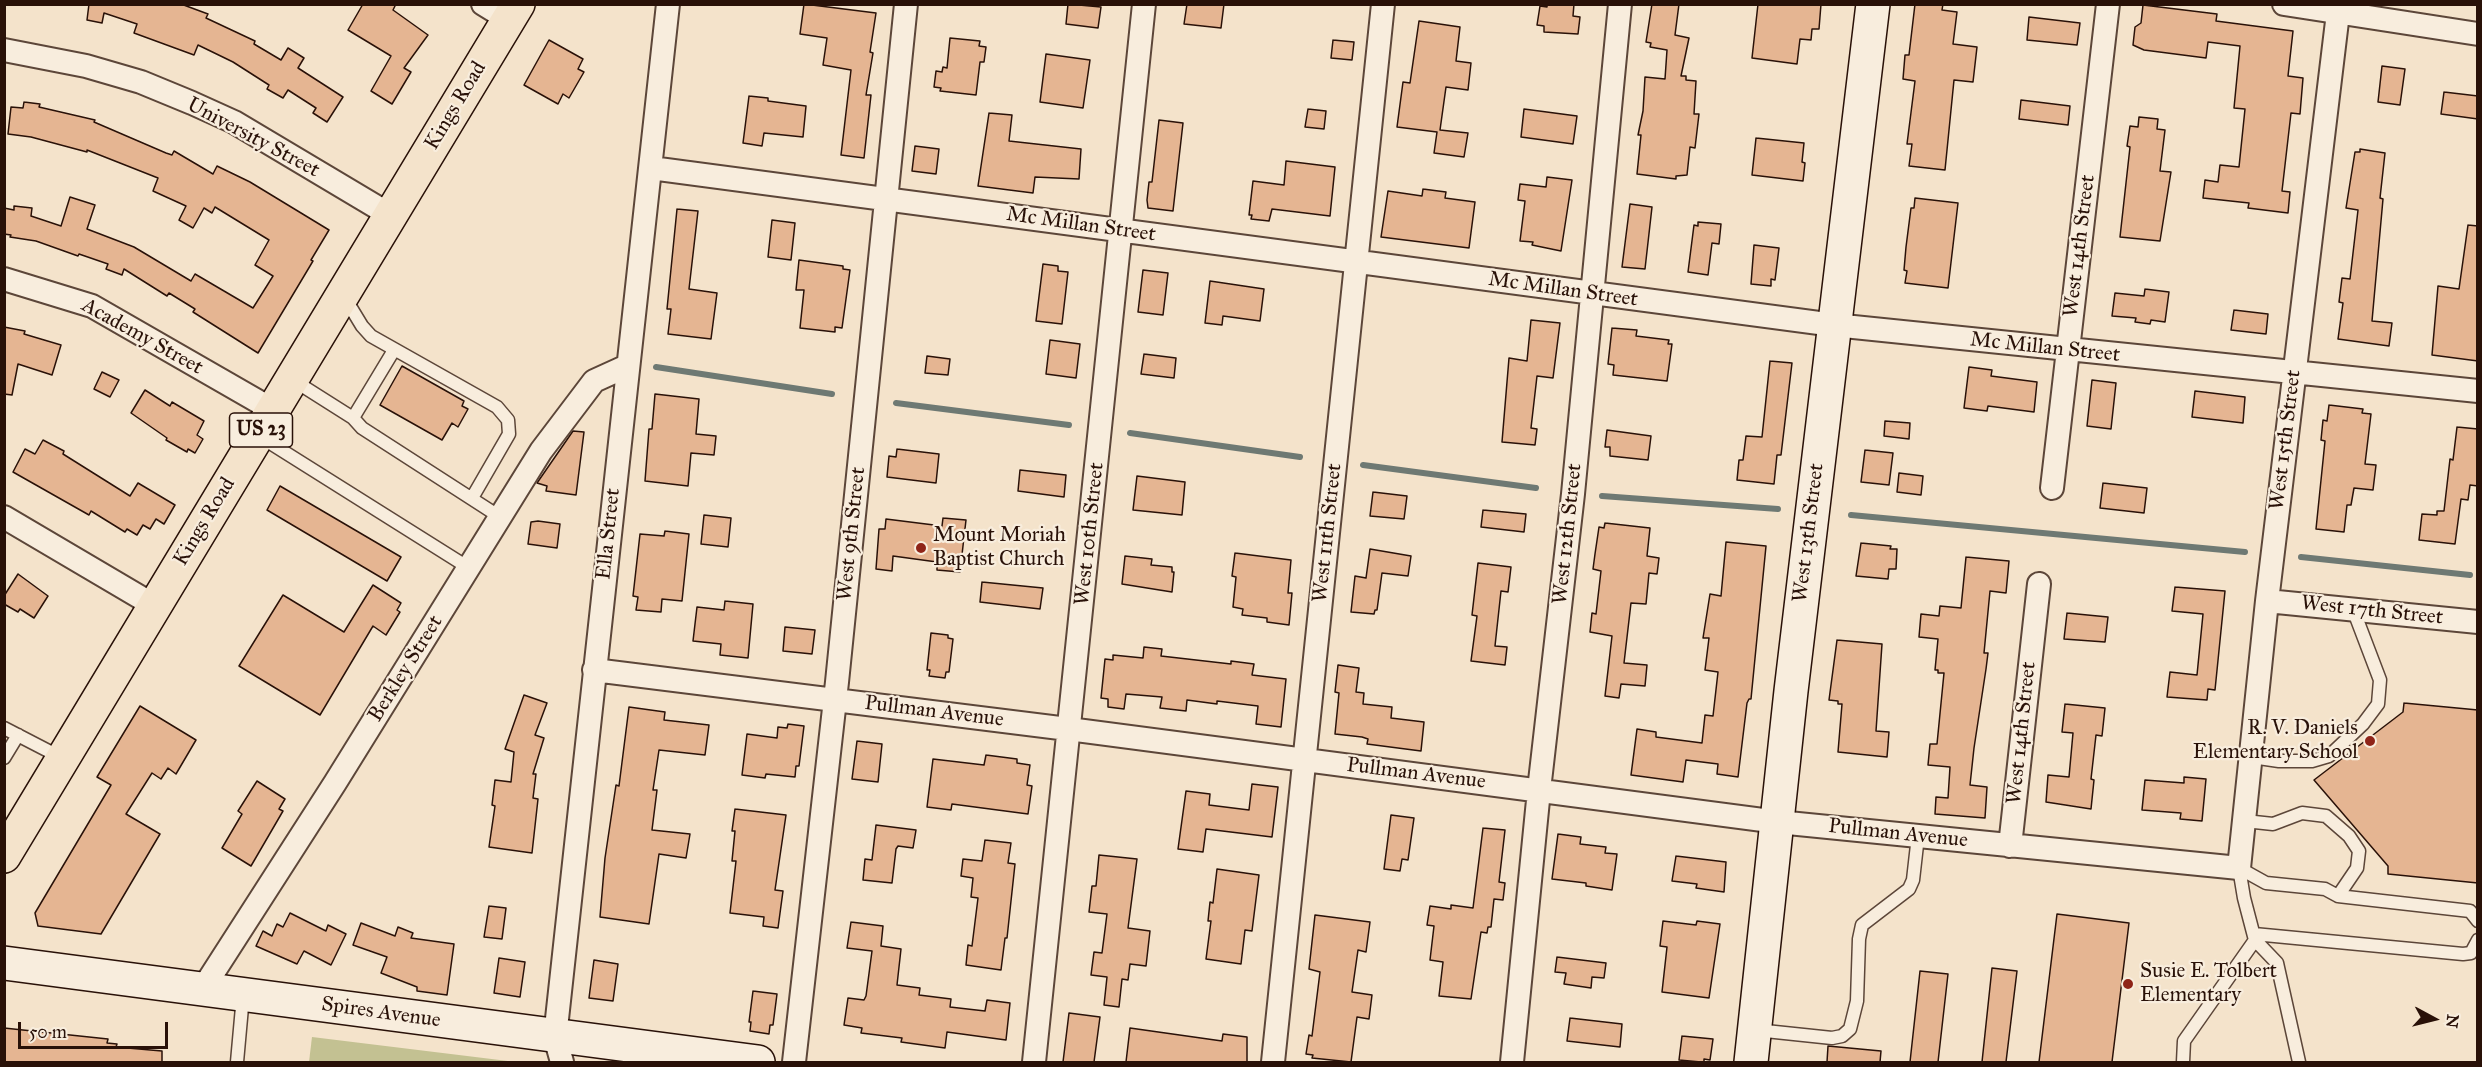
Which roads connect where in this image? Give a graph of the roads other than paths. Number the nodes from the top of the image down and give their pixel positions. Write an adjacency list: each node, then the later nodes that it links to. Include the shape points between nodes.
1 (668, 4): 13 (street, Ella Street)
2 (906, 4): 14 (street, West 9th Street)
3 (1144, 4): 16 (street, West 10th Street)
4 (1383, 4): 17 (street, West 11th Street)
5 (1620, 4): 19 (street, West 12th Street)
6 (1873, 4): 21 (street, West 13th Street)
7 (2108, 4): 23 (street, West 14th Street)
8 (2284, 4): 9 (street)
9 (2327, 9): 11 (street); 25 (street, West 15th Street)
10 (503, 10): 15 (main road, Kings Road / US 23)
11 (2478, 34)
12 (4, 50): 15 (street, University Street, via 86,66 192,103 234,122)
13 (651, 168): 14 (street, Mc Millan Street); 24 (street, Ella Street)
14 (885, 200): 16 (street, Mc Millan Street); 41 (street, West 9th Street)
15 (390, 215): 20 (main road, Kings Road / US 23)
16 (1120, 231): 17 (street, Mc Millan Street); 43 (street, West 10th Street)
17 (1355, 261): 19 (street, Mc Millan Street); 48 (street, West 11th Street)
18 (4, 279): 29 (street, Academy Street, via 92,306)
19 (1591, 293): 21 (street, Mc Millan Street); 49 (street, West 12th Street)
20 (342, 294): 22 (lane, via 371,336); 26 (main road, Kings Road / US 23)
21 (1834, 325): 23 (street, Mc Millan Street); 51 (street, West 13th Street)
22 (394, 350): 28 (lane); 31 (lane, via 496,407 508,420 508,434)
23 (2068, 350): 25 (street, Mc Millan Street); 30 (street, West 14th Street)
24 (627, 366): 33 (street, Berkley Street, via 594,381 541,451); 40 (street, Ella Street)
25 (2294, 374): 27 (street, Mc Millan Street); 36 (street, West 15th Street)
26 (292, 379): 28 (lane); 29 (main road, Kings Road / US 23)
27 (2478, 391)
28 (353, 418): 31 (lane, via 362,428)
29 (266, 423): 34 (lane); 37 (main road, Kings Road / US 23)
30 (2052, 488)
31 (472, 498): 33 (lane)
32 (4, 517): 37 (street)
33 (500, 517): 34 (street, Berkley Street)
34 (469, 568): 61 (street, Berkley Street)
35 (2039, 584): 53 (street, West 14th Street)
36 (2267, 601): 38 (street, West 17th Street); 45 (street, West 15th Street)
37 (155, 606): 47 (main road, Kings Road / US 23)
38 (2353, 609): 39 (street, West 17th Street); 45 (lane, via 2380,680 2378,704 2329,756 2312,761)
39 (2478, 622)
40 (594, 670): 41 (street, Pullman Avenue); 64 (street, Ella Street)
41 (834, 699): 43 (street, Pullman Avenue); 67 (street, West 9th Street)
42 (4, 728): 44 (lane)
43 (1070, 729): 48 (street, Pullman Avenue); 68 (street, West 10th Street)
44 (18, 735): 46 (lane); 47 (lane)
45 (2252, 757): 50 (street, West 15th Street)
46 (4, 758)
47 (63, 759): 54 (main road, Kings Road / US 23)
48 (1303, 760): 49 (street, Pullman Avenue); 69 (street, West 11th Street)
49 (1539, 790): 51 (street, Pullman Avenue); 70 (street, West 12th Street)
50 (2245, 821): 55 (street, West 15th Street); 56 (lane, via 2273,824 2302,813 2326,816 2349,836 2359,851 2357,868)
51 (1778, 822): 52 (street, Pullman Avenue); 63 (street, West 13th Street)
52 (1918, 836): 53 (street, Pullman Avenue); 63 (lane, via 1910,889 1862,925 1857,1001 1850,1029 1832,1038)
53 (2010, 846): 55 (street, Pullman Avenue)
54 (4, 856)
55 (2239, 868): 56 (lane, via 2266,883 2325,889); 58 (lane)
56 (2338, 896): 57 (lane, via 2470,911)
57 (2478, 921)
58 (2254, 937): 59 (lane, via 2463,954 2471,953); 72 (lane, via 2184,1041); 73 (lane, via 2277,963)
59 (2478, 940)
60 (4, 963): 61 (street, Spires Avenue)
61 (202, 990): 62 (street, Spires Avenue)
62 (244, 995): 64 (street, Spires Avenue); 65 (lane)
63 (1755, 1029): 71 (street, West 13th Street)
64 (559, 1050): 66 (street, Spires Avenue)
65 (237, 1062)
66 (758, 1062)
67 (794, 1062)
68 (1034, 1062)
69 (1273, 1062)
70 (1512, 1062)
71 (1751, 1062)
72 (2183, 1062)
73 (2299, 1062)

